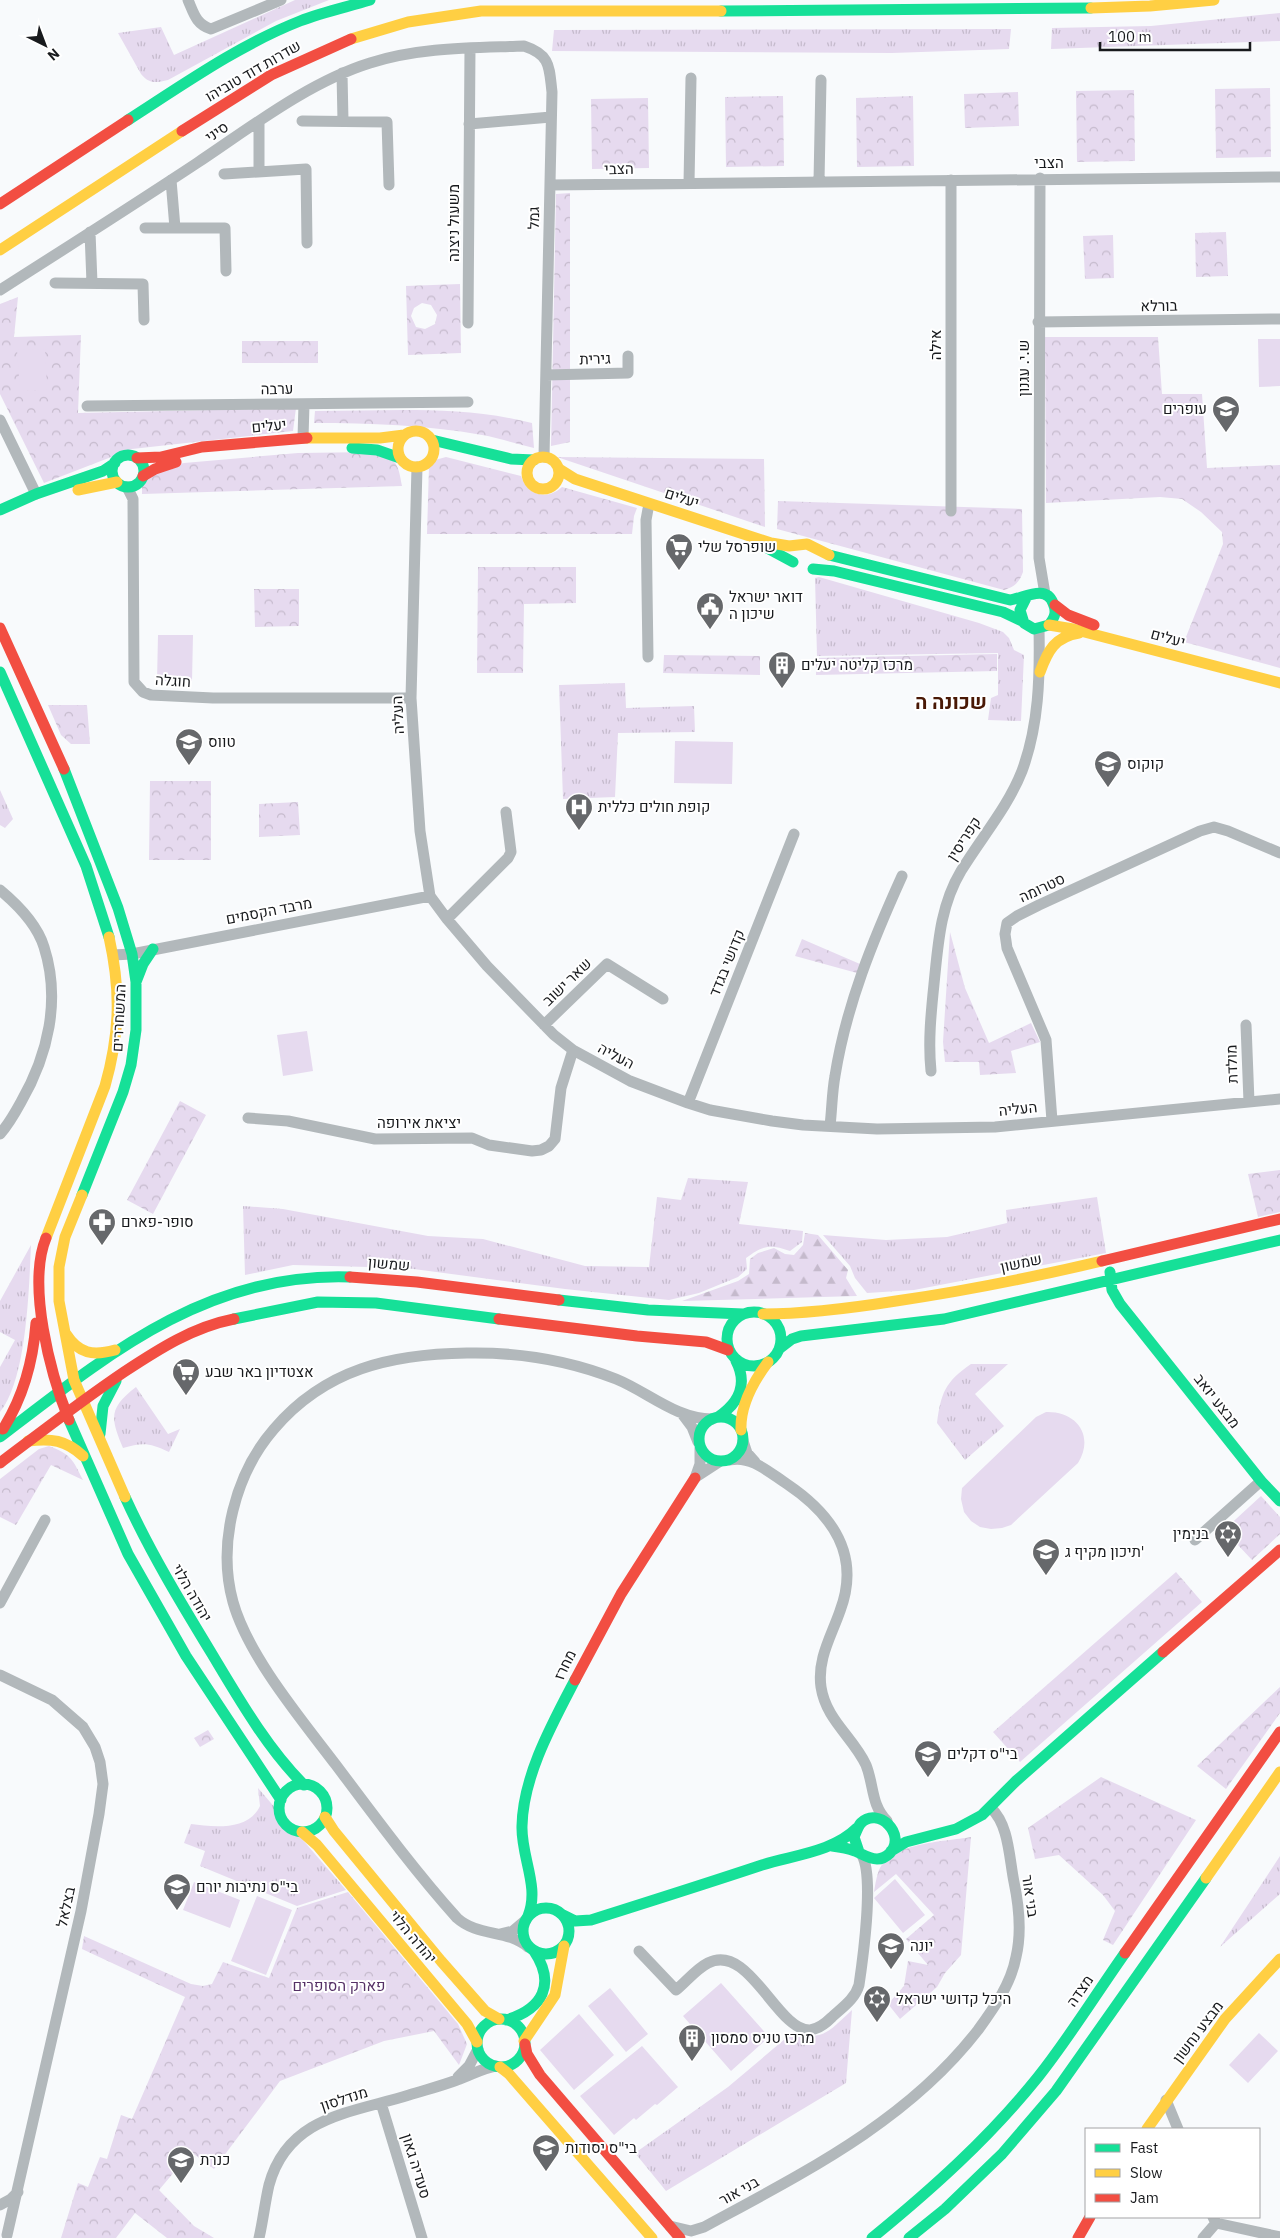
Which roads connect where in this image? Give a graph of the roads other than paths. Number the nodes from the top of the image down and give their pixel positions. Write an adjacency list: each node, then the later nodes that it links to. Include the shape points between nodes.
1 (188, 0): 2 (street, via 197,20 211,29)
2 (280, 0)
3 (370, 0): 25 (main road, שדרות דוד טוביהו, via 302,20 196,74)
4 (1214, 0): 5 (main road, שדרות דוד טוביהו, via 1150,6)
5 (1038, 3): 30 (main road, שדרות דוד טוביהו, via 607,12 508,10 426,16 351,38 283,68)
6 (470, 48): 7 (street, סיני, via 404,54); 10 (street, גמל, via 524,46 537,51 548,65); 14 (street, משעול ניצנה)
7 (342, 73): 12 (street); 13 (street, סיני)
8 (691, 78): 22 (street)
9 (821, 80): 21 (street)
10 (551, 117): 14 (street); 24 (street, גמל)
11 (302, 121): 12 (street)
12 (343, 121): 23 (street, via 387,122)
13 (259, 122): 15 (street); 19 (street, סיני)
14 (470, 124): 38 (street, משעול ניצנה)
15 (260, 172): 16 (street); 29 (street, via 306,169)
16 (224, 174)
17 (1280, 177): 18 (street, הצבי)
18 (1040, 178): 20 (street, הצבי); 37 (street, ש.י. עגנון)
19 (171, 180): 27 (street); 28 (street, סיני)
20 (951, 180): 21 (street, הצבי); 62 (street, אילה)
21 (819, 181): 22 (street, הצבי)
22 (689, 183): 24 (street, הצבי)
23 (389, 185)
24 (550, 185): 40 (street, גמל)
25 (0, 204)
26 (145, 228): 27 (street)
27 (175, 228): 31 (street, via 225,228)
28 (90, 232): 33 (street); 34 (street, סיני)
29 (306, 243)
30 (0, 250)
31 (226, 270)
32 (55, 283): 33 (street)
33 (92, 283): 36 (street, via 143,284)
34 (0, 290)
35 (1280, 319): 37 (street, בורלא)
36 (144, 320)
37 (1038, 322): 66 (street, ש.י. עגנון)
38 (468, 323)
39 (628, 356): 40 (street, גירית, via 628,373)
40 (546, 375): 51 (street, גמל)
41 (468, 402): 42 (street, ערבה)
42 (304, 404): 43 (street, ערבה); 46 (street)
43 (87, 406)
44 (0, 420): 59 (street)
45 (404, 435): 46 (main road, יעלים); 47 (main road, via 419,431); 49 (main road, via 398,447)
46 (303, 438): 48 (main road, יעלים, via 202,447 161,457)
47 (432, 440): 50 (main road, via 435,449); 51 (main road, via 511,459)
48 (137, 458): 52 (main road, via 127,455); 55 (main road, via 143,466)
49 (400, 458): 53 (main road); 55 (main road, יעלים, via 357,448 302,447 193,457 161,466)
50 (432, 459): 53 (main road); 56 (main road, via 467,457 509,468)
51 (539, 459): 54 (main road, via 553,461); 56 (main road, via 528,469)
52 (115, 463): 58 (main road, via 113,473); 59 (main road, via 103,471)
53 (417, 468): 80 (street, העליה)
54 (559, 469): 57 (main road); 64 (main road, יעלים, via 575,479 771,543)
55 (144, 476): 58 (main road, via 137,484)
56 (528, 477): 57 (main road, via 541,489)
57 (555, 484): 60 (main road, יעלים, via 573,484)
58 (122, 485): 63 (main road, via 95,485 65,494); 80 (street, חוגלה, via 133,499 134,682 142,692 213,698)
59 (36, 494): 61 (main road)
60 (648, 509): 67 (main road, יעלים, via 769,548); 75 (street, יעלים)
61 (0, 510)
62 (951, 511)
63 (0, 522)
64 (800, 545): 65 (main road, יעלים, via 811,545); 67 (main road, via 793,552)
65 (817, 549): 67 (main road, via 820,559); 68 (main road, via 829,555 1010,600)
66 (1039, 558): 68 (street, ש.י. עגנון); 69 (street, ש.י. עגנון)
67 (802, 568): 71 (main road, יעלים, via 834,571 994,610)
68 (1030, 594): 69 (main road); 71 (main road, via 1020,605)
69 (1045, 594): 70 (main road)
70 (1055, 605): 72 (main road, via 1055,616); 78 (main road, יעלים, via 1068,615 1092,624)
71 (1022, 621): 72 (main road, via 1029,627)
72 (1044, 627): 74 (main road, יעלים); 77 (street, קפריסין)
73 (0, 628): 89 (main road, המשחררים, via 57,752 118,908)
74 (1085, 632): 77 (main road, via 1067,634 1058,640 1046,655); 79 (main road, יעלים)
75 (648, 656)
76 (0, 672): 90 (main road, המשחררים, via 85,863)
77 (1040, 672): 96 (street, קפריסין, via 1032,738 1022,771 1012,793 960,873 948,897 940,925 930,1021)
78 (1280, 674)
79 (1280, 683)
80 (411, 698): 86 (street, העליה, via 420,831)
81 (506, 812): 87 (street, via 511,852 508,858)
82 (794, 834): 98 (street, קדושי בגדד)
83 (1280, 853): 101 (street, סטרומה, via 1214,827 1006,923 1007,948 1046,1040)
84 (902, 876): 102 (street, via 878,929 847,1021 835,1076)
85 (0, 890): 103 (street, via 29,918 44,946 53,998 42,1058 30,1086)
86 (430, 896): 87 (street, העליה); 88 (street, מרבד הקסמים)
87 (447, 919): 93 (street, העליה)
88 (154, 949): 89 (street, מרבד הקסמים); 91 (main road)
89 (132, 954): 90 (street, מרבד הקסמים); 91 (main road, המשחררים)
90 (113, 955): 109 (main road, המשחררים, via 118,1015 112,1060 105,1086 47,1231)
91 (136, 982): 112 (main road, המשחררים, via 136,1030 131,1065 65,1237 59,1267 59,1301)
92 (663, 999): 93 (street, שאר ישוב, via 607,964)
93 (544, 1025): 95 (street, העליה)
94 (1246, 1025): 99 (street, מולדת)
95 (572, 1050): 98 (street, העליה, via 630,1081); 100 (street, יציאת אירופה, via 561,1088 554,1139 541,1150 489,1145 472,1138 376,1139 288,1121)
96 (931, 1071)
97 (1280, 1099): 99 (street, העליה)
98 (688, 1102): 102 (street, העליה, via 710,1110 772,1121)
99 (1249, 1102): 101 (street, העליה)
100 (248, 1118)
101 (1052, 1121): 102 (street, העליה, via 942,1129)
102 (830, 1126)
103 (3, 1130): 104 (street)
104 (0, 1139)
105 (1280, 1219): 107 (main road, שמשון)
106 (1280, 1240): 108 (main road)
107 (1111, 1259): 108 (main road, מבצע יואב); 111 (main road, שמשון, via 939,1294 810,1312)
108 (1116, 1279): 114 (main road, via 944,1319 810,1335 792,1339); 136 (main road, מבצע יואב, via 1115,1297)
109 (38, 1286): 120 (main road, המשחררים, via 47,1350); 125 (main road, via 35,1347 29,1375 16,1408)
110 (743, 1314): 111 (main road); 113 (main road, שמשון, via 648,1311 378,1277 317,1277 242,1289 204,1302); 115 (main road, via 732,1322 728,1330)
111 (763, 1314): 114 (main road, via 779,1328)
112 (64, 1330): 113 (main road, via 76,1348 83,1352 106,1353); 119 (main road, המשחררים)
113 (122, 1348): 119 (main road, שמשון)
114 (779, 1349): 117 (main road)
115 (728, 1350): 116 (main road); 118 (main road, via 706,1342 376,1303 318,1302 222,1321 189,1333)
116 (736, 1361): 117 (main road, via 752,1367); 124 (main road, via 742,1377 740,1394 731,1408)
117 (768, 1362): 126 (main road, via 755,1380 742,1416)
118 (129, 1368): 121 (main road); 129 (main road, via 105,1396 99,1424)
119 (74, 1380): 120 (main road, שמשון); 121 (main road, המשחררים)
120 (59, 1391): 122 (main road, המשחררים); 127 (main road)
121 (82, 1400): 122 (main road); 129 (main road, יהודה הלוי)
122 (66, 1412): 128 (main road); 131 (main road)
123 (684, 1415): 124 (street, via 695,1419); 130 (street); 162 (street, via 618,1380 555,1360 494,1353 404,1359 352,1371 306,1397 268,1436 240,1487 228,1548 229,1582 237,1614 251,1644 314,1736 454,1914 473,1929)
124 (715, 1418): 126 (main road, via 732,1420); 130 (main road, via 701,1428)
125 (0, 1433)
126 (742, 1436): 132 (main road, via 738,1453); 134 (street, via 747,1453)
127 (0, 1437)
128 (28, 1441): 131 (main road, via 60,1440 72,1445); 133 (main road)
129 (101, 1442): 145 (main road, יהודה הלוי, via 135,1519 204,1644 286,1767)
130 (699, 1445): 132 (main road, via 707,1457); 135 (street, מחרז, via 700,1464)
131 (86, 1459): 147 (main road, via 120,1536 164,1619)
132 (724, 1461): 134 (street, via 742,1459); 135 (street, מחרז)
133 (0, 1463)
134 (756, 1464): 146 (street, via 814,1505 827,1518 843,1546 847,1560 847,1587 823,1656 821,1689 829,1712 866,1765)
135 (695, 1478): 157 (main road, מחרז, via 607,1617 577,1674 534,1770 525,1798 521,1830)
136 (1261, 1481): 137 (main road, מבצע יואב); 139 (street)
137 (1280, 1501)
138 (45, 1520): 141 (street)
139 (1195, 1540)
140 (1280, 1550): 148 (main road, via 1044,1756)
141 (0, 1603)
142 (0, 1675): 177 (street, בצלאל, via 52,1700 82,1726 96,1747 103,1784 80,1911)
143 (1280, 1732): 190 (main road, מצדה, via 1038,2077 962,2161 930,2192)
144 (1280, 1772): 191 (main road, via 1056,2091 1002,2154 945,2209)
145 (304, 1785): 147 (main road, via 290,1788); 149 (main road, via 315,1788 323,1796 327,1806)
146 (872, 1795): 150 (street, via 870,1807); 151 (street, via 878,1810)
147 (281, 1800): 152 (main road, via 283,1821 291,1829)
148 (991, 1808): 153 (main road, via 956,1830); 182 (street, בני אור, via 1002,1821 1017,1896 1019,1936 1012,1973 988,2016 951,2062 887,2119 809,2170)
149 (325, 1817): 152 (main road, via 316,1828); 168 (main road, יהודה הלוי, via 441,1961 485,2011)
150 (859, 1825): 151 (main road, via 876,1818); 154 (main road, via 848,1838); 155 (main road, via 854,1840)
151 (890, 1825): 153 (main road); 156 (main road, via 896,1839)
152 (302, 1832): 170 (main road, יהודה הלוי, via 317,1845 467,2024)
153 (918, 1838): 156 (main road, via 904,1842)
154 (832, 1846): 155 (main road); 161 (main road)
155 (860, 1854): 156 (main road, via 874,1859); 158 (street, via 867,1867)
156 (889, 1854): 158 (street, via 875,1868)
157 (532, 1884): 159 (main road, מחרז, via 542,1900); 160 (main road, מחרז, via 533,1903)
158 (869, 1884): 165 (street, via 857,1992 816,2029 795,2025 748,1973 735,1964 707,1963 676,1990)
159 (559, 1912): 160 (main road, via 540,1908); 161 (main road, via 575,1921); 163 (main road, via 569,1929)
160 (527, 1918): 162 (street, via 513,1931); 164 (main road, via 523,1934)
161 (591, 1920): 163 (main road)
162 (498, 1935): 164 (street, via 514,1938)
163 (566, 1942): 164 (main road, via 552,1954); 169 (main road, via 556,1994)
164 (531, 1949): 168 (main road, via 545,1968 543,1994 525,2014)
165 (639, 1951)
166 (1280, 1959): 167 (main road, מבצע נחשון)
167 (1274, 1971): 173 (main road, מבצע נחשון, via 1229,2014)
168 (502, 2020): 169 (main road, via 518,2027); 170 (main road, via 485,2025 480,2031)
169 (524, 2042): 171 (main road, via 517,2060 510,2065); 181 (main road, via 527,2054 540,2075)
170 (478, 2045): 171 (main road, via 483,2059); 172 (street, מנדלסון, via 469,2066)
171 (498, 2066): 172 (street, מנדלסון, via 486,2067); 187 (main road, via 509,2074)
172 (450, 2082): 174 (street, מנדלסון)
173 (1166, 2100): 175 (main road, מבצע נחשון); 176 (street)
174 (381, 2104): 185 (street, מנדלסון, via 325,2119 295,2139 286,2150 270,2184); 186 (street, סעדיה גאון)
175 (1148, 2128)
176 (1178, 2128)
177 (18, 2192): 178 (street); 183 (street, בצלאל)
178 (0, 2205)
179 (1089, 2218): 192 (main road)
180 (1215, 2220): 184 (street); 193 (street)
181 (670, 2226): 182 (street, בני אור, via 691,2231); 188 (main road)
182 (704, 2227): 189 (street, בני אור)
183 (7, 2235)
184 (1280, 2237)
185 (259, 2238)
186 (422, 2238)
187 (652, 2238)
188 (680, 2238)
189 (697, 2238)
190 (872, 2238)
191 (909, 2238)
192 (1078, 2238)
193 (1203, 2238)

